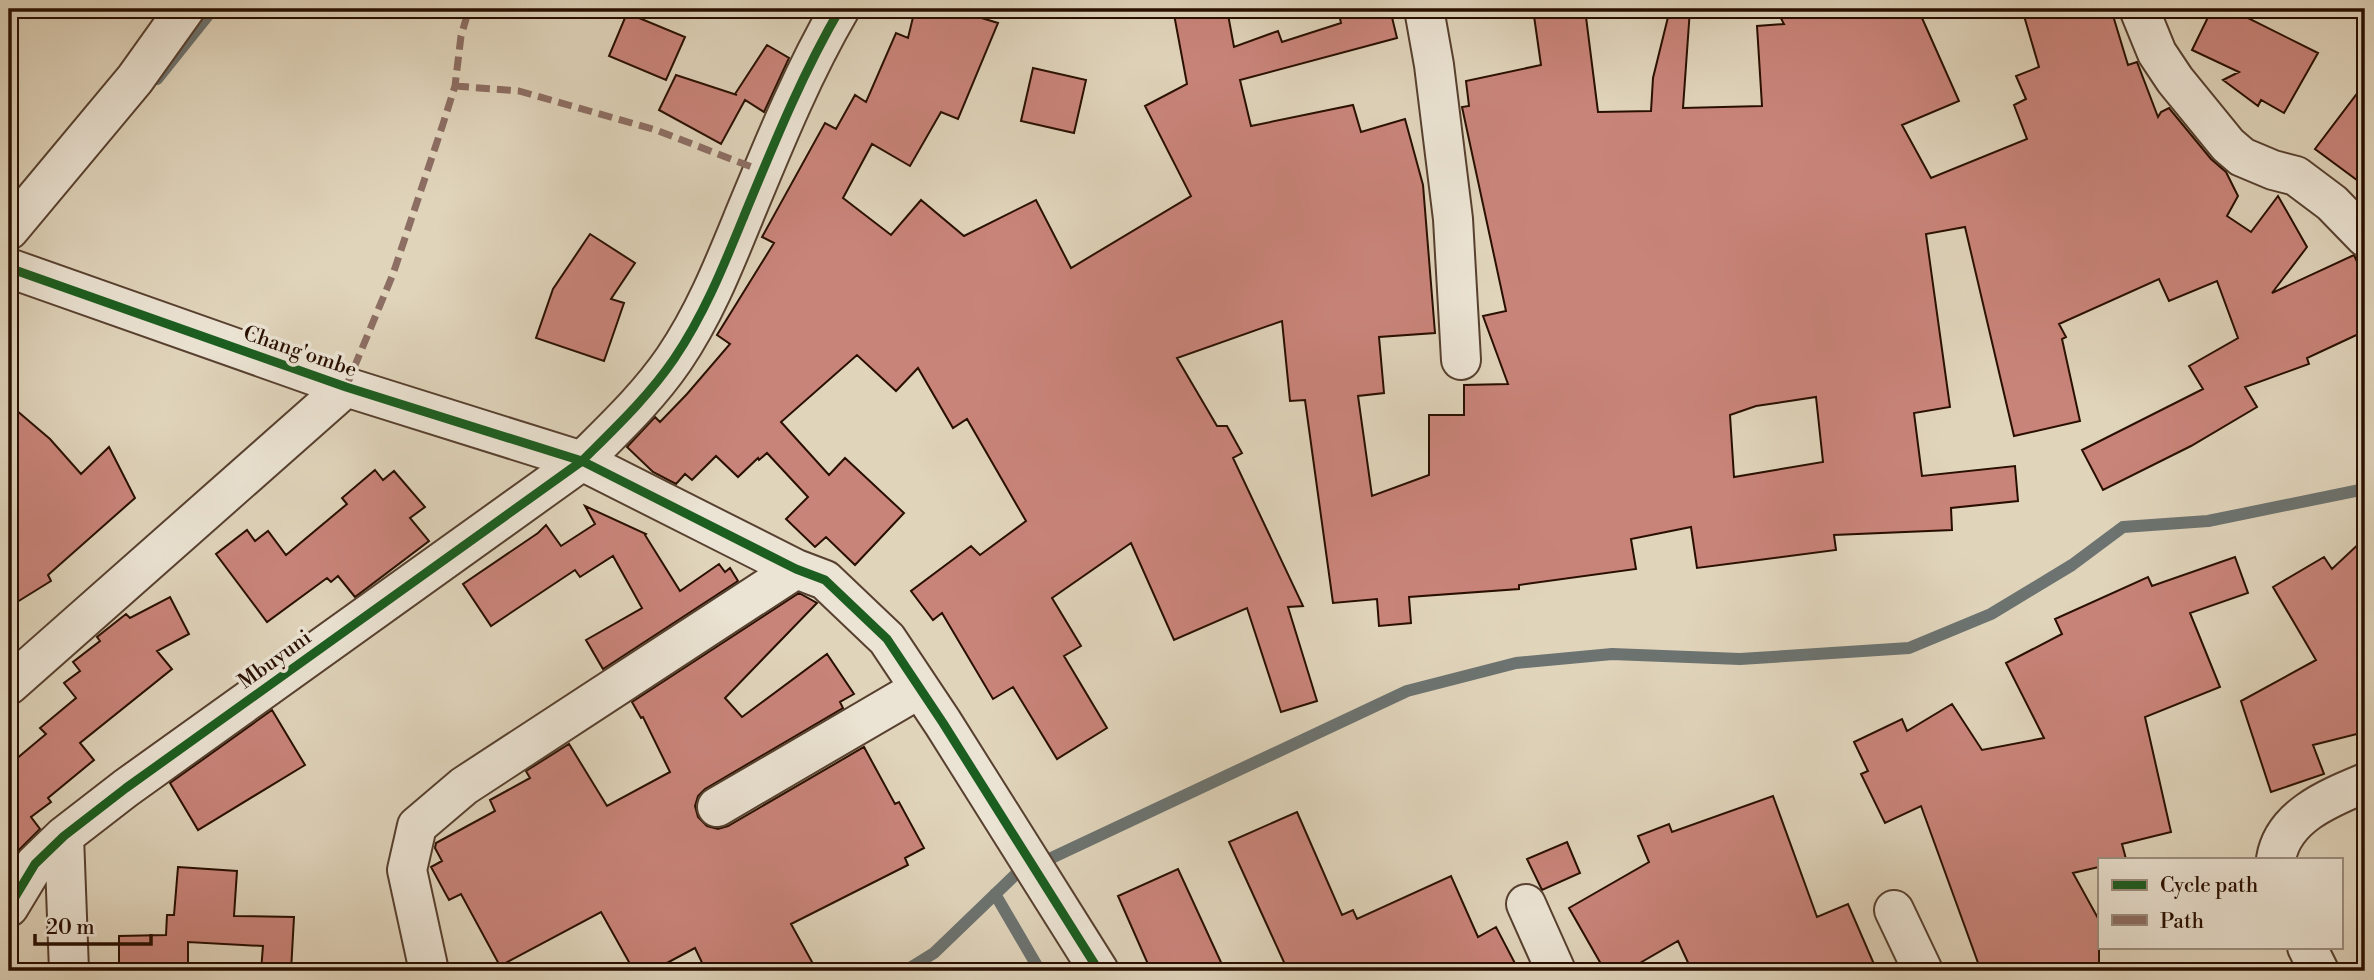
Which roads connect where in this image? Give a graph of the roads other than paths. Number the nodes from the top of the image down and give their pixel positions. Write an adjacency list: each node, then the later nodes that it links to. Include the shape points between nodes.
1 (185, 9): 5 (street, via 135,79)
2 (840, 9): 10 (street, Mbuyuni, via 762,171 712,294 675,358 638,406)
3 (1424, 9): 8 (street, via 1453,219)
4 (2139, 9): 6 (street, via 2157,53 2228,145 2242,157 2296,176 2332,203)
5 (9, 230)
6 (2365, 237)
7 (9, 268): 9 (street, Chang'ombe)
8 (1461, 360)
9 (345, 387): 10 (street, Chang'ombe); 12 (street)
10 (582, 461): 11 (street, Chang'ombe); 16 (street, Mbuyuni)
11 (796, 569): 13 (street, Chang'ombe, via 825,580 887,639); 23 (street, via 464,786 417,826 407,870)
12 (9, 685)
13 (919, 688): 15 (street); 24 (street, Chang'ombe)
14 (2365, 783): 17 (street, via 2325,800 2290,826)
15 (717, 807)
16 (64, 836): 19 (street, Mbuyuni, via 35,864); 22 (street)
17 (2276, 858)
18 (1526, 904): 25 (street)
19 (9, 907)
20 (1894, 910): 26 (street)
21 (2308, 948): 27 (street)
22 (69, 971)
23 (429, 971)
24 (1099, 971)
25 (1556, 971)
26 (1923, 971)
27 (2319, 971)

